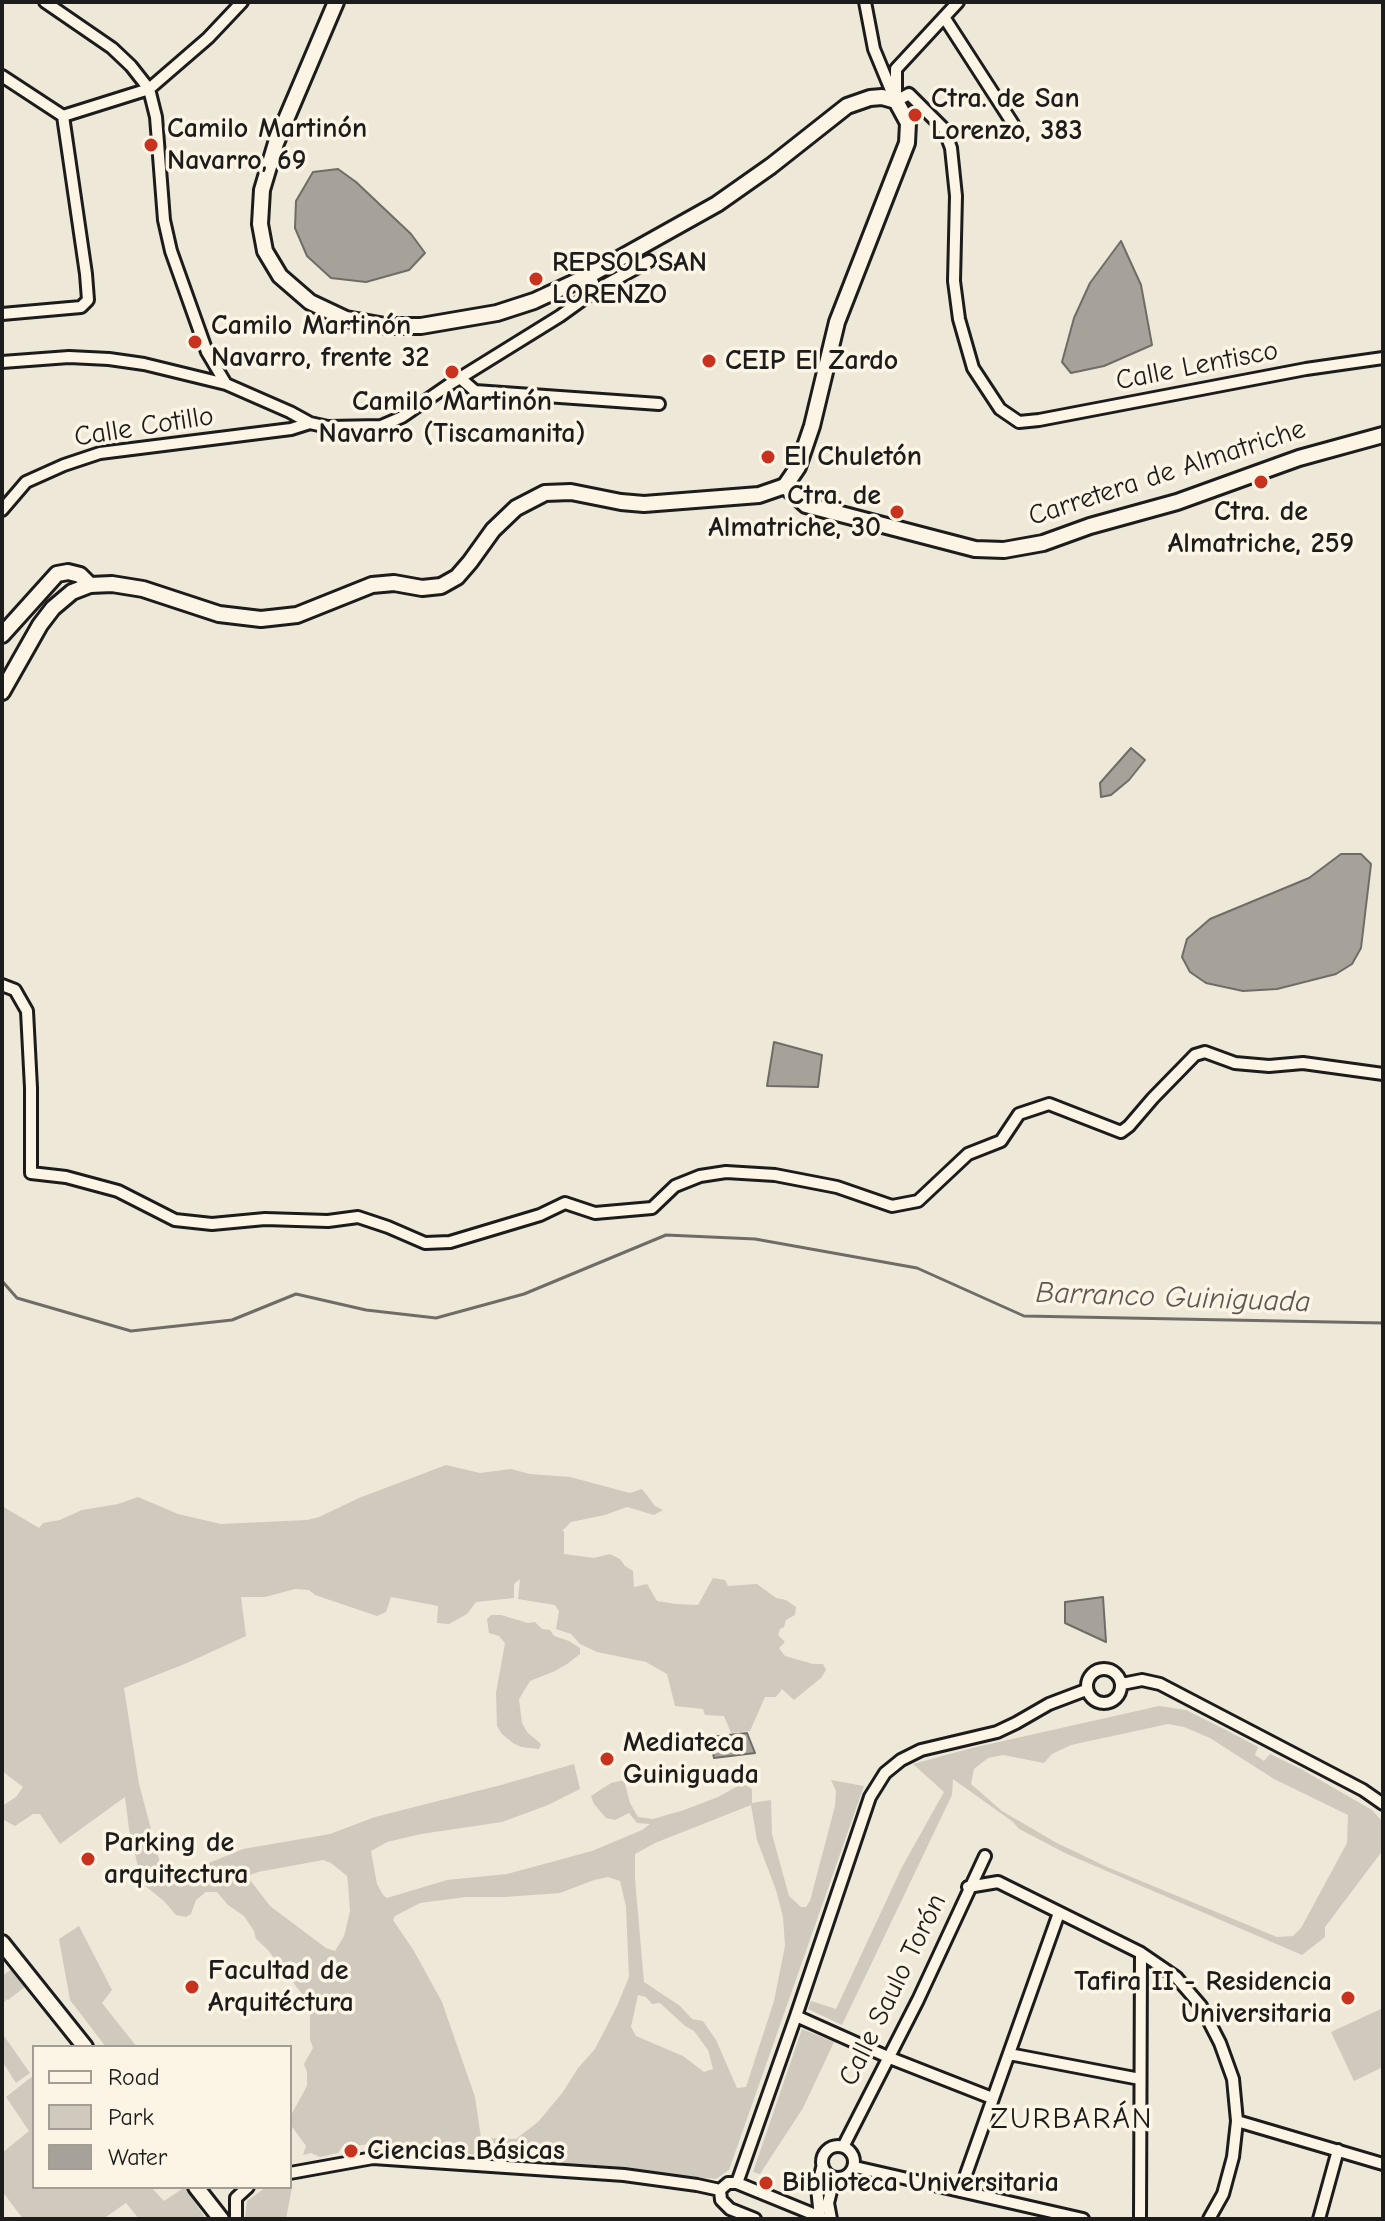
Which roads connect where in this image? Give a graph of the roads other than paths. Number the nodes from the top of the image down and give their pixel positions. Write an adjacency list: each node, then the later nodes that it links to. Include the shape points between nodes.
1 (45, 2): 8 (street, via 112,48)
2 (242, 2): 8 (street)
3 (865, 2): 9 (street, via 874,49)
4 (958, 2): 6 (street)
5 (333, 5): 13 (street, via 262,190 265,251 280,276 310,302 346,319 421,326 497,313)
6 (944, 17): 9 (street, via 896,69); 11 (street)
7 (2, 76): 10 (street)
8 (149, 89): 10 (street); 19 (street, via 171,251 207,352)
9 (896, 101): 13 (street, via 870,98 847,106 717,204); 16 (street, Calle Lentisco, via 909,94 944,129 956,196 954,281 959,319 973,368 1000,409 1019,422); 23 (street, via 908,123 907,143 837,322 812,426 798,467)
10 (63, 116): 15 (street, via 88,300 81,307)
11 (1013, 124)
12 (649, 261): 14 (street)
13 (590, 275): 14 (street)
14 (596, 290): 18 (street)
15 (3, 311)
16 (1383, 358)
17 (2, 362): 19 (street, via 109,359)
18 (460, 378): 20 (street, via 475,391); 21 (street, via 381,426)
19 (226, 384): 21 (street)
20 (659, 404)
21 (310, 423): 24 (street, Calle Cotillo, via 100,453 26,482)
22 (1383, 435): 23 (street, Carretera de Almatriche, via 1043,543 1004,550 975,549 806,505)
23 (785, 486): 25 (street, via 759,495 644,504 545,493 516,508 457,577 441,586 372,585 297,615 261,619 219,614 143,589)
24 (2, 510)
25 (90, 585): 26 (street, via 80,575 57,574); 27 (street, via 53,608)
26 (2, 635)
27 (2, 692)
28 (2, 985): 29 (street, via 15,990 27,1011 31,1173 118,1191 175,1220 212,1224 358,1217 425,1243 450,1242 565,1203 595,1213 652,1208 675,1186 726,1172 837,1187 892,1206 918,1201 968,1154 1001,1141 1019,1114 1049,1104 1121,1132 1195,1055 1205,1052 1235,1063 1303,1063)
29 (1383, 1074)
30 (1122, 1684): 31 (street, via 1119,1697 1107,1704 1094,1701); 31 (street, via 1114,1671 1100,1669 1088,1678); 32 (street, via 1160,1684)
31 (1086, 1690): 38 (street, via 997,1732 921,1750 885,1773 870,1797)
32 (1383, 1804)
33 (985, 1856): 34 (street, Calle Saulo Torón)
34 (968, 1887): 35 (street, via 998,1882); 41 (street, Calle Saulo Torón)
35 (1059, 1913): 37 (street); 40 (street)
36 (2, 1943): 39 (street)
37 (1141, 1953): 42 (street); 44 (street, via 1176,1977 1201,2006 1233,2079)
38 (796, 2016): 41 (street); 52 (street)
39 (83, 2045)
40 (1009, 2054): 42 (street); 43 (street)
41 (890, 2058): 43 (street); 45 (street, Calle Saulo Torón)
42 (1140, 2079): 62 (street)
43 (992, 2098): 56 (street)
44 (1237, 2121): 46 (street); 63 (street, via 1223,2194)
45 (844, 2145): 48 (street, via 854,2154); 49 (street, via 831,2146 822,2155)
46 (1338, 2150): 47 (street); 64 (street)
47 (1383, 2164)
48 (855, 2167): 51 (street); 56 (street)
49 (822, 2168): 51 (street); 57 (street, via 817,2188)
50 (292, 2173): 55 (street, via 373,2158 624,2175)
51 (838, 2179): 57 (street)
52 (737, 2183): 55 (street); 57 (street)
53 (198, 2189): 58 (street)
54 (246, 2189): 59 (street, via 236,2198)
55 (720, 2190): 60 (street, via 730,2209)
56 (960, 2191): 61 (street)
57 (826, 2218)
58 (221, 2219)
59 (236, 2219)
60 (755, 2219)
61 (1083, 2219)
62 (1140, 2219)
63 (1209, 2219)
64 (1319, 2219)

